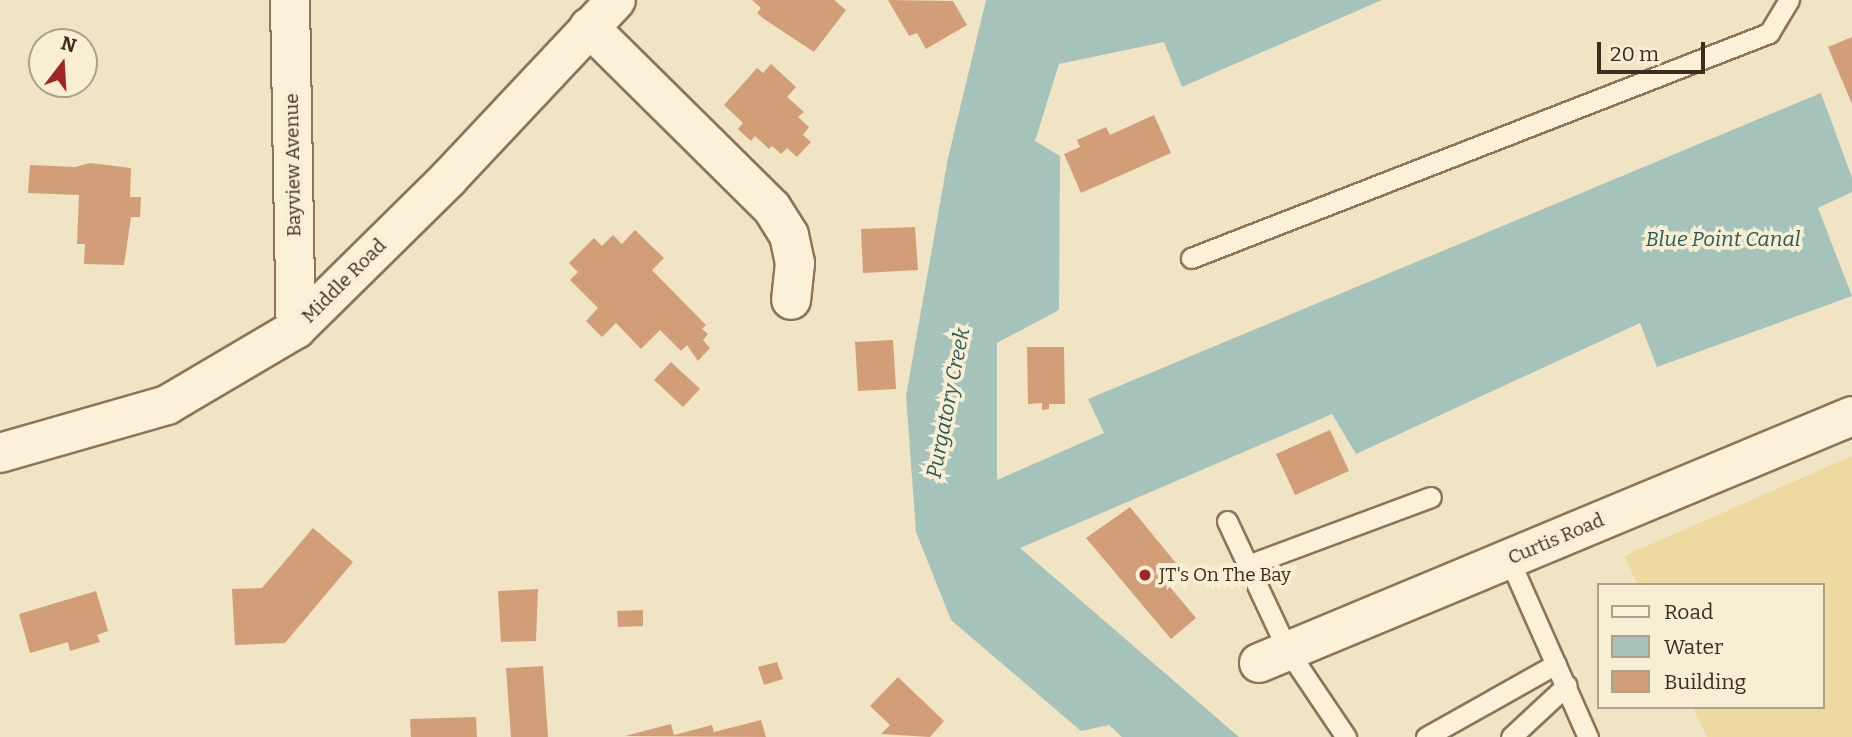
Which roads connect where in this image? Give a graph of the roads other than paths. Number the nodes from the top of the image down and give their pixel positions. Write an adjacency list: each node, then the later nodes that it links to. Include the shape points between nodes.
1 (290, 0): 7 (street, Bayview Avenue)
2 (616, 0): 4 (street, Middle Road)
3 (1789, 0): 5 (lane, via 1769,33)
4 (589, 27): 6 (street, via 772,208 789,235 795,263); 7 (street, Middle Road, via 448,179)
5 (1191, 258)
6 (791, 300)
7 (296, 329): 9 (street, Middle Road, via 167,405)
8 (1852, 416): 12 (street, Curtis Road)
9 (0, 453)
10 (1431, 497): 13 (lane)
11 (1227, 521): 13 (lane)
12 (1508, 559): 14 (street, Curtis Road); 15 (lane)
13 (1248, 565): 14 (lane)
14 (1274, 657): 17 (lane)
15 (1556, 664): 16 (lane); 18 (lane)
16 (1567, 685): 19 (lane); 20 (lane)
17 (1346, 737)
18 (1426, 737)
19 (1511, 737)
20 (1588, 737)

